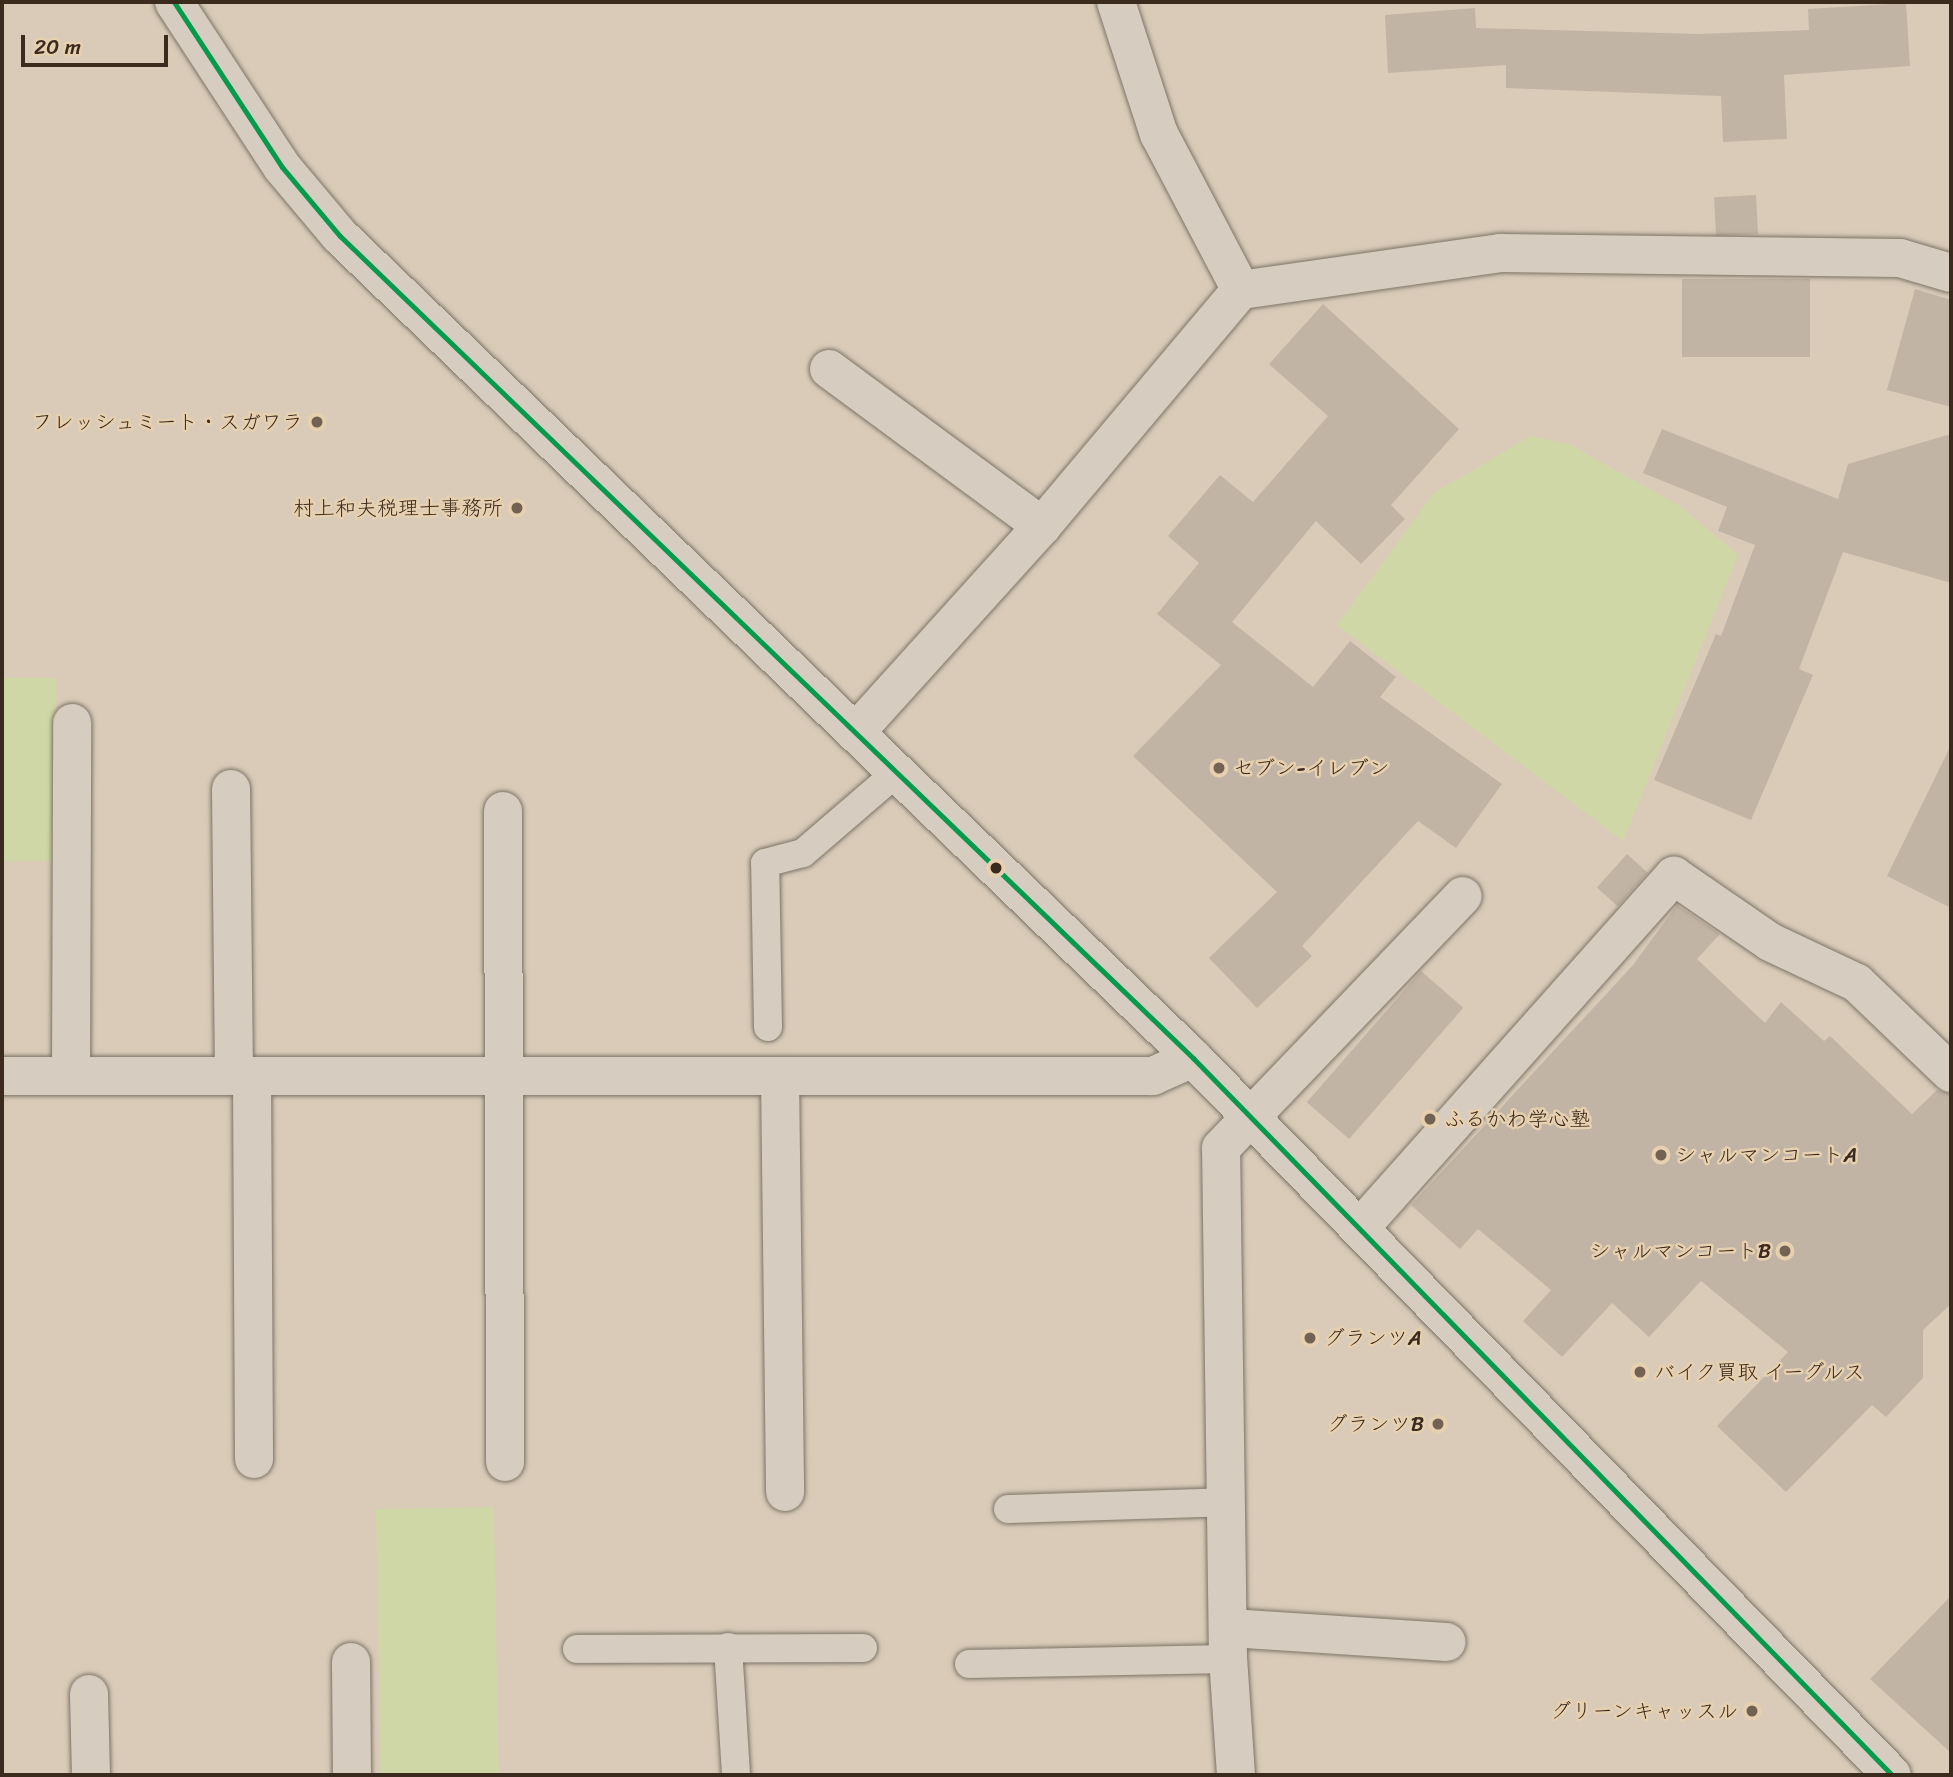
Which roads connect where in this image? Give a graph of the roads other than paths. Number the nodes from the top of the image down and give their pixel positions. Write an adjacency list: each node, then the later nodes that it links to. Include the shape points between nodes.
1 (174, 2): 8 (street, via 282,167 340,236)
2 (1116, 2): 4 (street, via 1159,134)
3 (1951, 273): 4 (street, via 1900,258 1500,253)
4 (1241, 290): 6 (street)
5 (829, 369): 6 (street)
6 (1042, 526): 8 (street)
7 (72, 723): 17 (street)
8 (855, 733): 9 (street)
9 (896, 773): 13 (lane, via 803,853 765,863); 14 (street)
10 (231, 789): 18 (street)
11 (503, 811): 19 (street)
12 (1463, 896): 21 (street)
13 (768, 1027)
14 (1193, 1058): 20 (street, via 1153,1076); 21 (street)
15 (1951, 1073): 22 (street, via 1857,983 1770,942 1674,876)
16 (2, 1076): 17 (street)
17 (71, 1076): 18 (street)
18 (243, 1076): 19 (street); 23 (street)
19 (506, 1076): 20 (street); 24 (street)
20 (780, 1076): 25 (street)
21 (1252, 1118): 22 (street); 26 (street, via 1221,1148)
22 (1360, 1228): 40 (street)
23 (254, 1459)
24 (505, 1462)
25 (785, 1492)
26 (1227, 1502): 27 (lane); 29 (street)
27 (1008, 1509)
28 (1447, 1642): 29 (street)
29 (1229, 1644): 34 (lane); 39 (street)
30 (728, 1647): 31 (lane); 32 (lane); 38 (lane)
31 (863, 1648)
32 (577, 1649)
33 (351, 1662): 37 (street)
34 (969, 1664)
35 (89, 1694): 36 (street)
36 (90, 1775)
37 (352, 1775)
38 (736, 1775)
39 (1236, 1775)
40 (1892, 1775)

